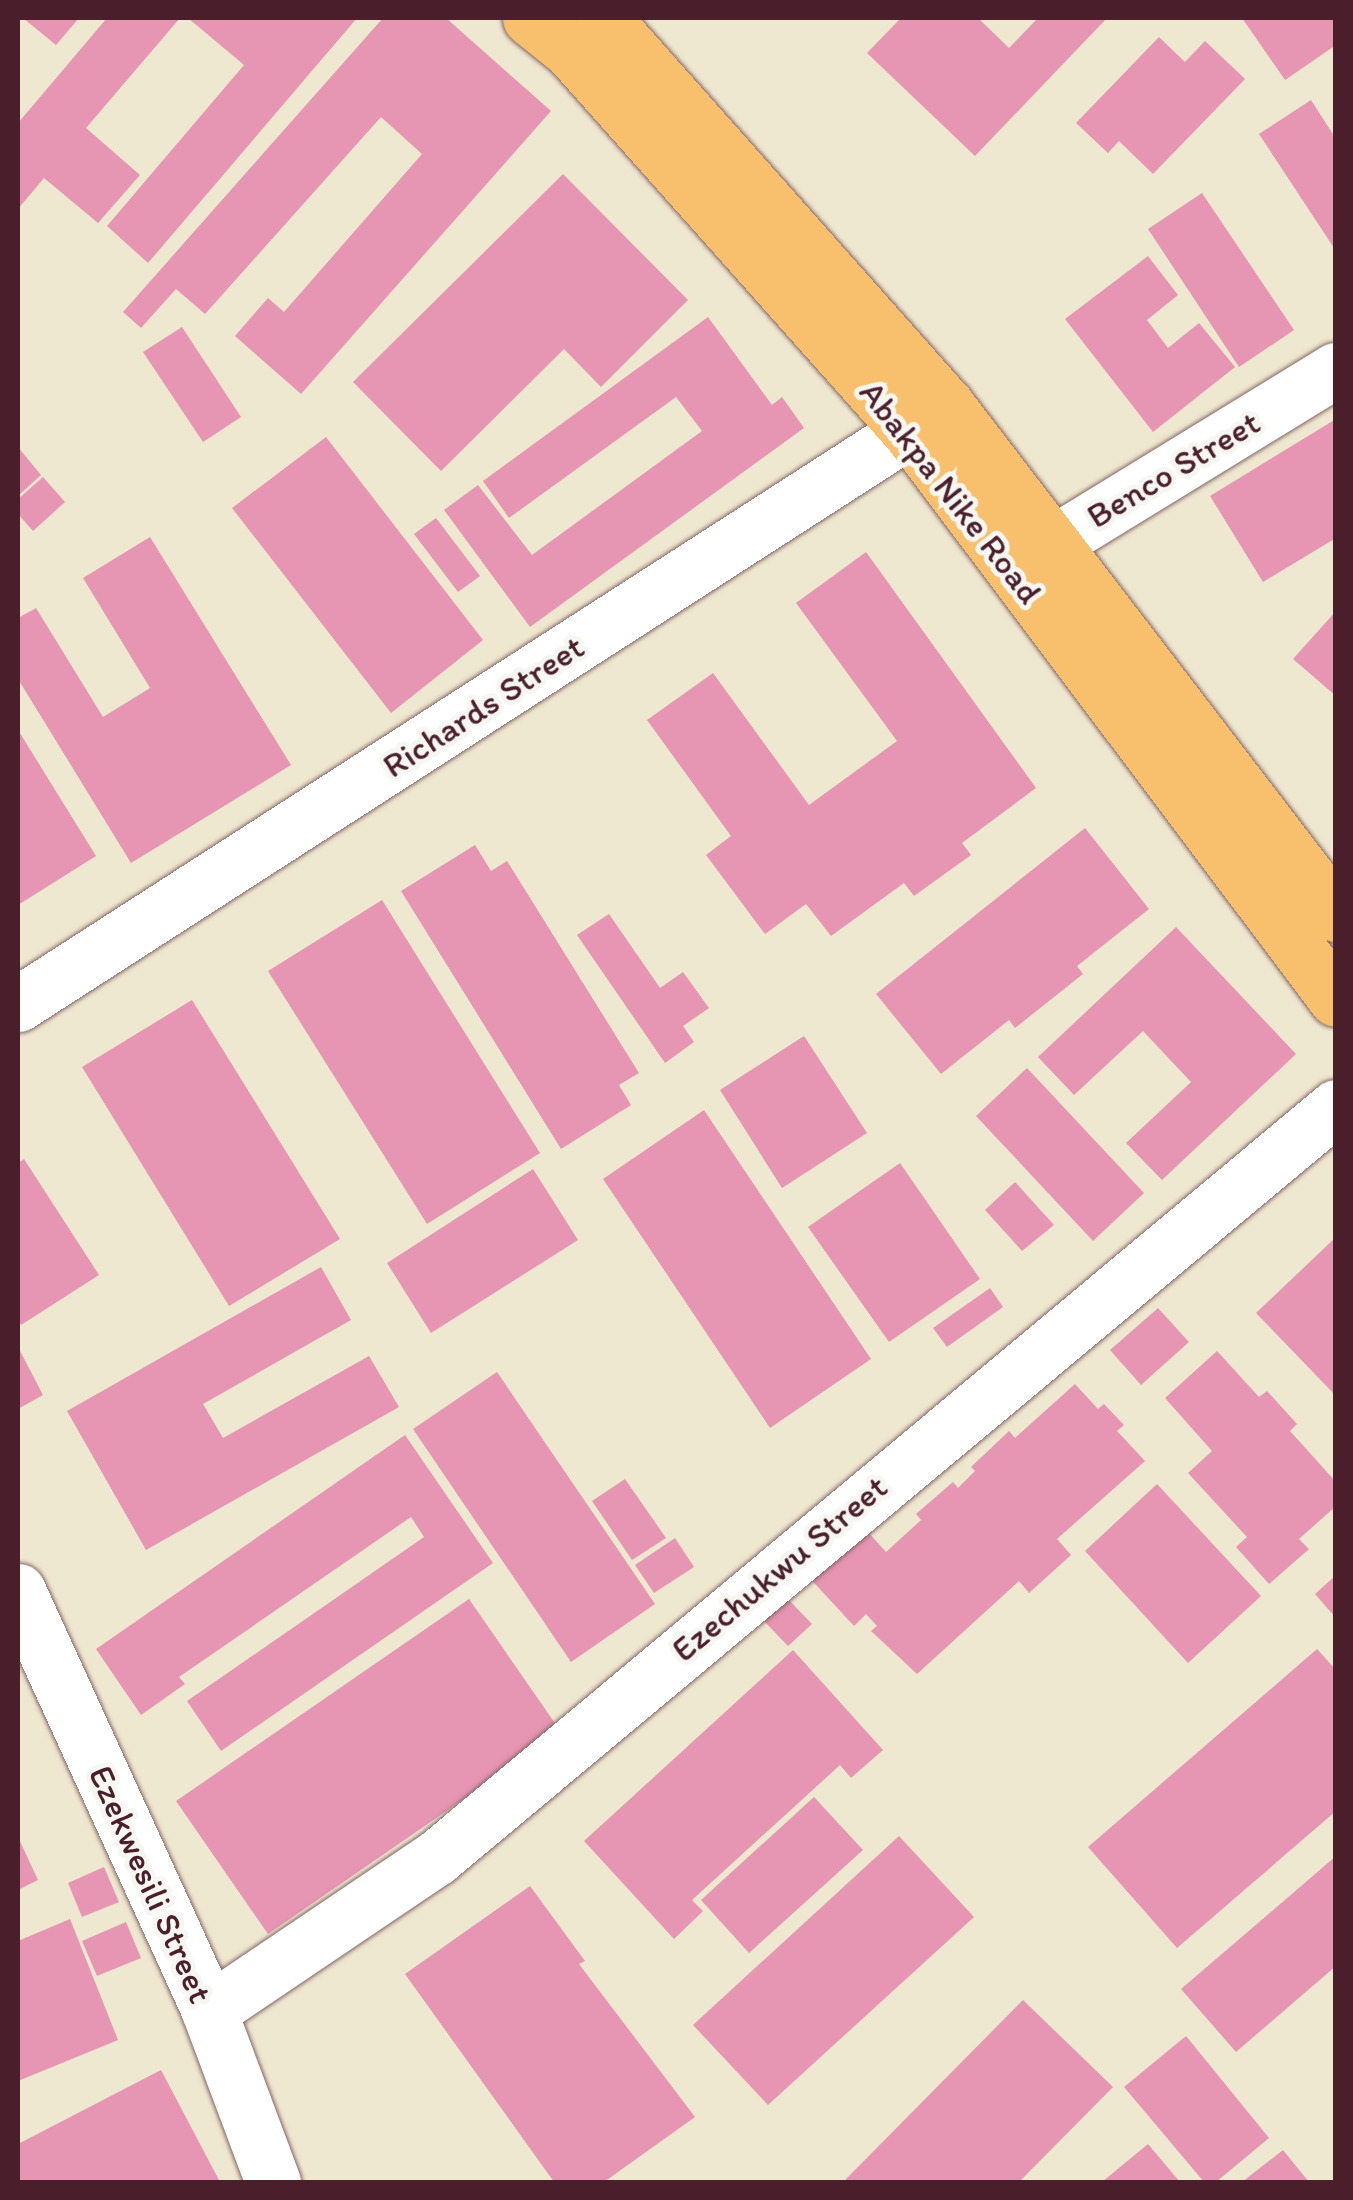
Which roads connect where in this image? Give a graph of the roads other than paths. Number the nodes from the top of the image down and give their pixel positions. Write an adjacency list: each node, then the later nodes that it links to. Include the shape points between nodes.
1 (575, 26): 3 (main road, Abakpa Nike Road)
2 (1336, 370): 4 (street, Benco Street)
3 (929, 419): 4 (main road, Abakpa Nike Road); 7 (street, Richards Street)
4 (1032, 556): 5 (main road, Abakpa Nike Road); 6 (main road, Abakpa Nike Road)
5 (1336, 914)
6 (1336, 998)
7 (18, 1004)
8 (1336, 1106): 10 (street, Ezechukwu Street, via 436,1858)
9 (18, 1591): 10 (street, Ezekwesili Street)
10 (209, 2011): 11 (street, Ezekwesili Street)
11 (273, 2182)

